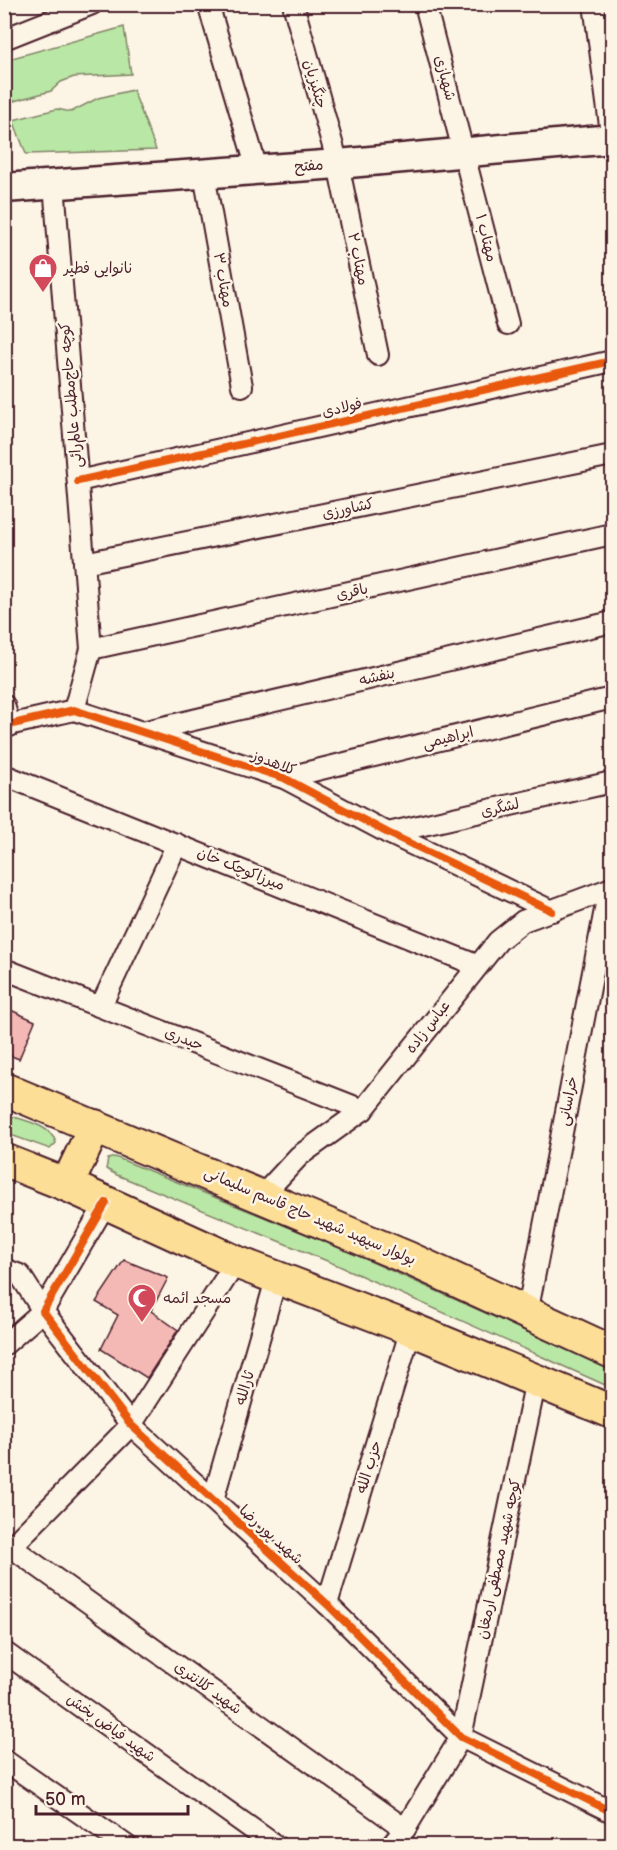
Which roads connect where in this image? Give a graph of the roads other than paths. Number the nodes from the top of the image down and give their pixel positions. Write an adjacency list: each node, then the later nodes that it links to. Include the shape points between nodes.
1 (92, 4): 6 (street)
2 (208, 4): 10 (street)
3 (292, 4): 9 (street, چنگیزیان)
4 (425, 4): 8 (street, شهبازی)
5 (594, 4): 7 (street)
6 (4, 39)
7 (612, 140): 8 (main road, مفتح)
8 (464, 151): 9 (main road, مفتح); 14 (street, مهتاب ۱)
9 (338, 164): 10 (main road, مفتح); 15 (street, مهتاب ۲)
10 (257, 170): 11 (main road, مفتح)
11 (204, 174): 12 (main road, مفتح); 17 (street, مهتاب ۳)
12 (54, 184): 13 (main road, مفتح); 19 (street, کوچه حاج‌مطلب عالم‌رائی)
13 (4, 188)
14 (508, 324)
15 (378, 355)
16 (612, 361): 19 (street, فولادی)
17 (242, 386)
18 (612, 455): 21 (street, کشاورزی)
19 (78, 481): 21 (street, کوچه حاج‌مطلب عالم‌رائی)
20 (612, 534): 23 (street, باقری)
21 (84, 563): 23 (street, کوچه حاج‌مطلب عالم‌رائی)
22 (612, 622): 28 (street, بنفشه)
23 (91, 649): 26 (street, کوچه حاج‌مطلب عالم‌رائی)
24 (612, 698): 30 (street, ابراهیمی)
25 (4, 705): 27 (street)
26 (74, 710): 27 (street); 28 (street, کلاهدوز)
27 (7, 726)
28 (142, 732): 30 (street, کلاهدوز)
29 (4, 775): 33 (street, میرزاکوچک خان)
30 (284, 778): 32 (street, کلاهدوز)
31 (612, 783): 32 (street, لشگری)
32 (388, 833): 35 (street, کلاهدوز)
33 (177, 844): 36 (street, میرزاکوچک خان); 38 (street)
34 (611, 889): 35 (street, عباس زاده); 50 (street, خراسانی)
35 (552, 910): 36 (street, عباس زاده, via 523,921)
36 (476, 965): 40 (street, عباس زاده)
37 (4, 969): 38 (street, حیدری)
38 (101, 1006): 40 (street, حیدری)
39 (4, 1089): 41 (main road, بولوار سپهبد شهید حاج قاسم سلیمانی)
40 (363, 1110): 44 (street, عباس زاده, via 299,1156)
41 (95, 1126): 43 (main road); 44 (main road, بولوار سپهبد شهید حاج قاسم سلیمانی)
42 (4, 1160): 43 (main road)
43 (67, 1185): 45 (main road)
44 (262, 1196): 50 (main road, بولوار سپهبد شهید حاج قاسم سلیمانی, via 408,1257)
45 (106, 1203): 46 (main road); 49 (street)
46 (236, 1262): 48 (main road); 56 (street)
47 (4, 1269): 49 (street, شهید پور رضا, via 21,1275)
48 (277, 1276): 51 (main road); 57 (street, ثارالله)
49 (43, 1311): 52 (street); 56 (street, شهید پور رضا)
50 (527, 1314): 53 (main road, بولوار سپهبد شهید حاج قاسم سلیمانی)
51 (411, 1329): 54 (main road); 59 (street, حزب الله)
52 (4, 1345)
53 (612, 1352)
54 (536, 1380): 55 (main road); 61 (street, کوچه شهید مصطفی ارمغان)
55 (612, 1412)
56 (131, 1425): 57 (street, شهید پور رضا); 58 (street)
57 (213, 1500): 59 (street, شهید پور رضا)
58 (8, 1551): 64 (street, شهید کلانتری)
59 (327, 1604): 61 (street, شهید پور رضا)
60 (4, 1652): 66 (street, شهید فیاض بخش)
61 (461, 1737): 63 (street, شهید پور رضا); 64 (street, کوچه شهید مصطفی ارمغان)
62 (4, 1760): 65 (street)
63 (612, 1812)
64 (405, 1829): 67 (street, کوچه شهید مصطفی ارمغان)
65 (128, 1845)
66 (276, 1845)
67 (391, 1845)

